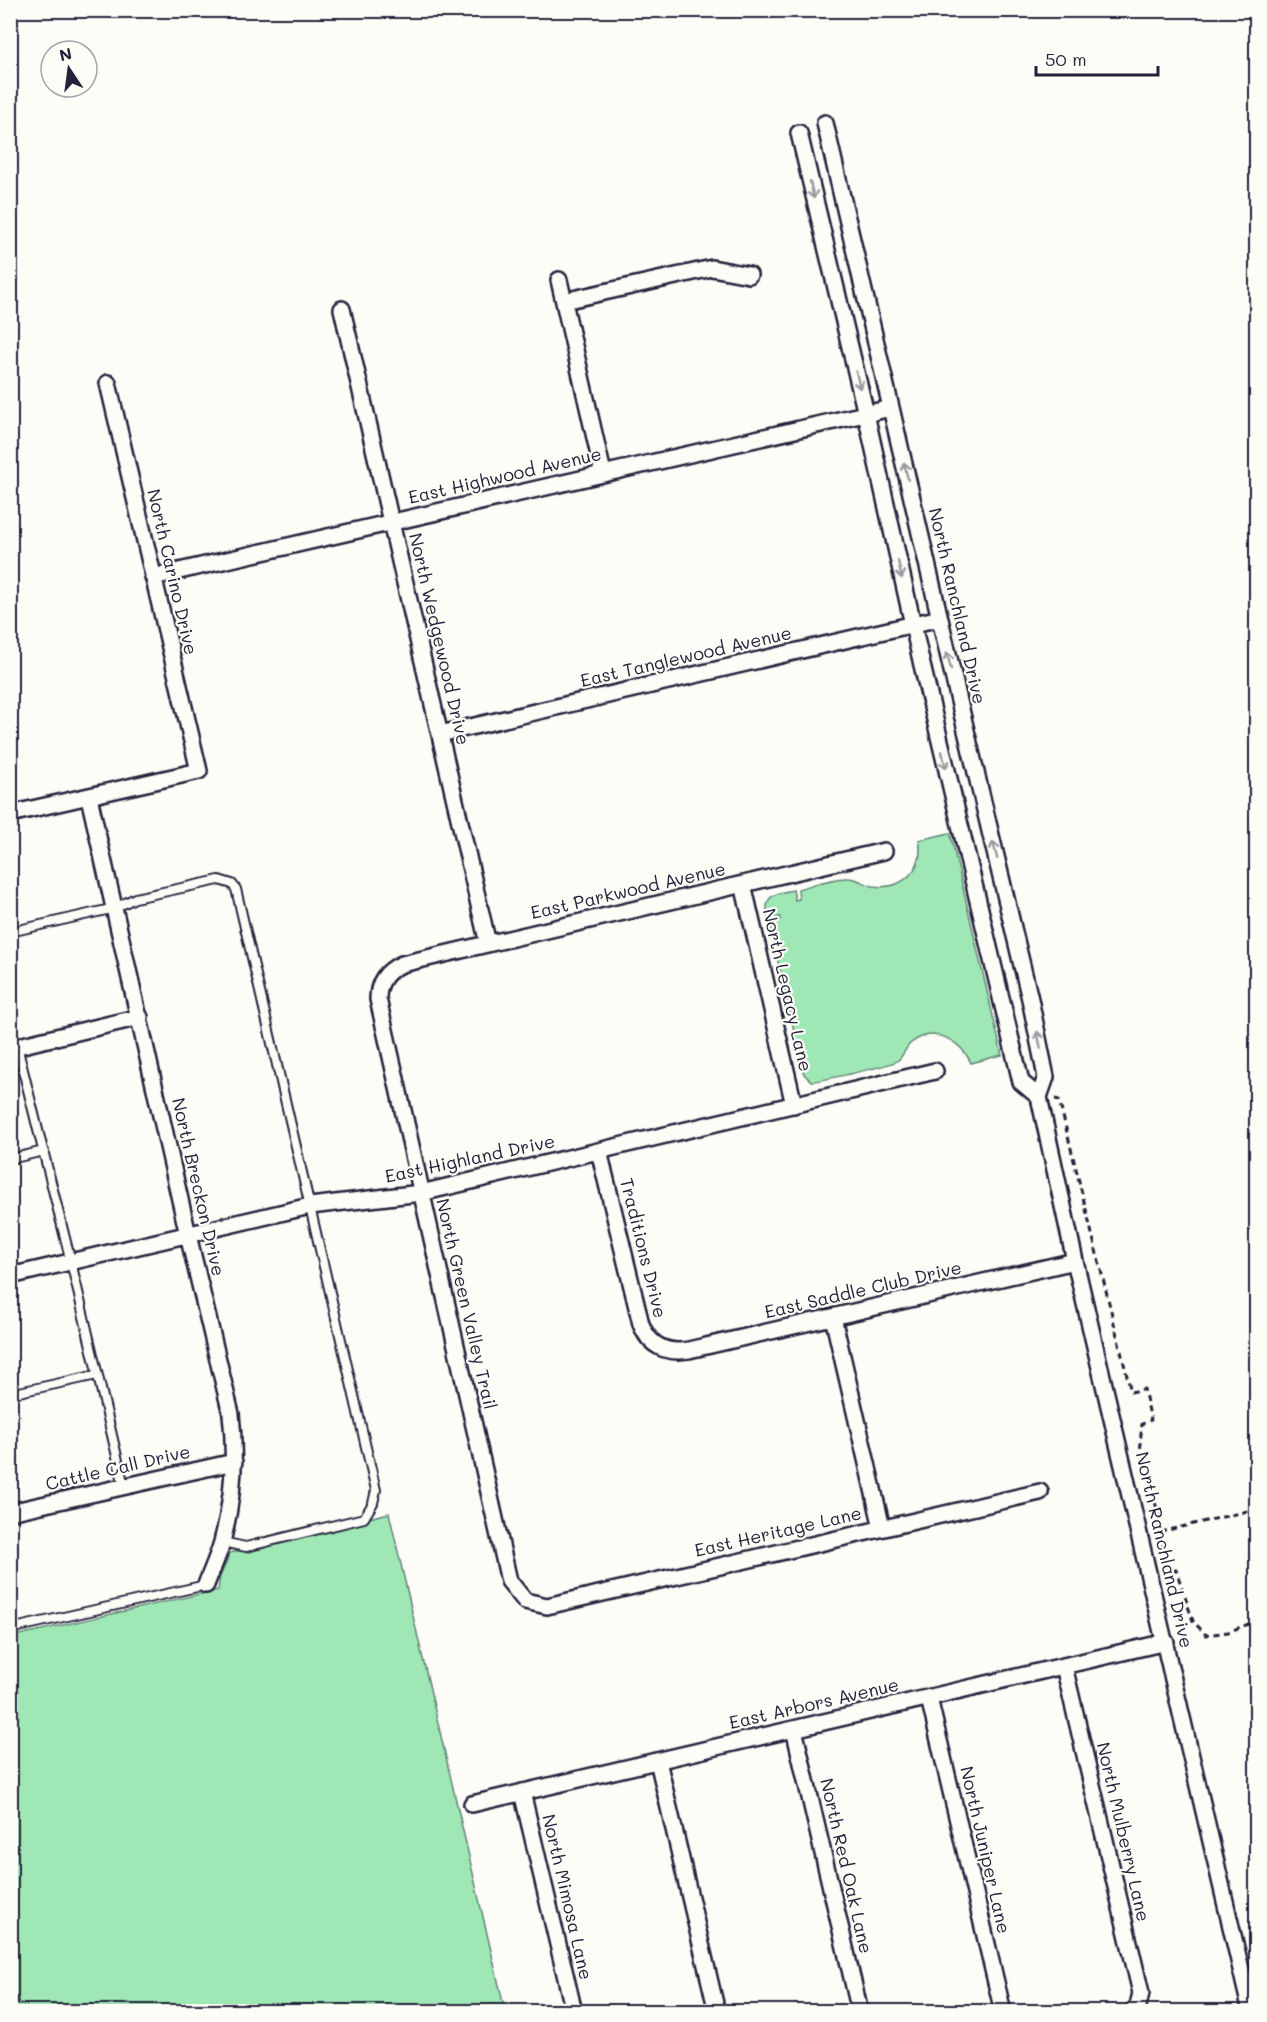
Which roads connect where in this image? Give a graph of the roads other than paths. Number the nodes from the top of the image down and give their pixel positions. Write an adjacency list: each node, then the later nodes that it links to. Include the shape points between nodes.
1 (825, 123): 8 (street, North Ranchland Drive)
2 (799, 133): 9 (street, North Ranchland Drive, one-way to 9)
3 (749, 275): 5 (street, via 712,268)
4 (559, 280): 5 (street)
5 (564, 301): 10 (street)
6 (342, 309): 11 (street, North Wedgewood Drive)
7 (108, 383): 12 (street, North Carino Drive)
8 (891, 408): 9 (street, East Highwood Avenue); 13 (street, North Ranchland Drive, one-way to 8)
9 (866, 414): 10 (street, East Highwood Avenue); 14 (street, North Ranchland Drive, one-way to 14)
10 (603, 473): 11 (street, East Highwood Avenue)
11 (392, 522): 12 (street, East Highwood Avenue); 15 (street, North Wedgewood Drive)
12 (153, 577): 16 (street, North Carino Drive, via 199,771)
13 (940, 618): 14 (street, East Tanglewood Avenue); 27 (street, North Ranchland Drive, one-way to 13, via 1046,1077 1033,1010)
14 (913, 625): 15 (street, East Tanglewood Avenue); 27 (street, North Ranchland Drive, one-way to 27, via 1021,1082)
15 (440, 734): 22 (street, North Wedgewood Drive)
16 (89, 797): 17 (street); 20 (street, North Breckon Drive)
17 (10, 814)
18 (884, 851): 19 (street, East Parkwood Avenue)
19 (743, 884): 22 (street, East Parkwood Avenue); 28 (street, North Legacy Lane)
20 (115, 908): 21 (lane); 24 (street, North Breckon Drive); 33 (lane, via 135,898 219,880 236,889)
21 (10, 932)
22 (488, 944): 23 (street, East Parkwood Avenue, via 402,963)
23 (385, 976): 32 (street, North Green Valley Trail, via 378,986 378,999)
24 (140, 1017): 25 (street); 34 (street, North Breckon Drive)
25 (14, 1047): 29 (lane)
26 (935, 1071): 28 (street, East Highland Drive)
27 (1039, 1097): 35 (street, North Ranchland Drive)
28 (794, 1105): 30 (street, East Highland Drive)
29 (44, 1151): 31 (lane); 36 (lane)
30 (599, 1151): 32 (street, East Highland Drive); 39 (street, Traditions Drive, via 644,1334)
31 (10, 1159)
32 (421, 1193): 33 (street, East Highland Drive); 49 (street, North Green Valley Trail, via 509,1581)
33 (310, 1206): 34 (street, East Highland Drive); 47 (lane, via 376,1490 373,1503 364,1518 246,1547)
34 (188, 1235): 36 (street, East Highland Drive); 42 (street, North Breckon Drive, via 231,1414)
35 (1075, 1261): 38 (street, East Saddle Club Drive); 51 (street, North Ranchland Drive)
36 (71, 1262): 37 (street, East Highland Drive); 40 (lane)
37 (10, 1276)
38 (833, 1317): 39 (street, East Saddle Club Drive, via 689,1350 669,1352); 46 (street)
39 (660, 1348)
40 (97, 1375): 41 (lane); 43 (lane)
41 (10, 1394)
42 (234, 1462): 43 (street, Cattle Call Drive); 47 (street, North Breckon Drive)
43 (124, 1486): 45 (street, Cattle Call Drive)
44 (1040, 1492): 46 (street, East Heritage Lane)
45 (10, 1512)
46 (882, 1528): 49 (street, East Heritage Lane, via 547,1606)
47 (222, 1542): 48 (street, North Breckon Drive)
48 (206, 1586): 50 (lane)
49 (525, 1601)
50 (10, 1629)
51 (1166, 1642): 52 (street, East Arbors Avenue); 63 (street, North Ranchland Drive)
52 (1064, 1666): 53 (street, East Arbors Avenue); 58 (street, North Mulberry Lane, via 1141,1993)
53 (928, 1698): 54 (street, East Arbors Avenue); 62 (street, North Juniper Lane)
54 (794, 1729): 55 (street, East Arbors Avenue); 61 (street, North Red Oak Lane)
55 (658, 1761): 56 (street, East Arbors Avenue); 60 (street)
56 (522, 1792): 57 (street, East Arbors Avenue); 59 (street, North Mimosa Lane)
57 (472, 1804)
58 (1135, 2009)
59 (574, 2012)
60 (717, 2012)
61 (860, 2012)
62 (1003, 2012)
63 (1251, 2012)

